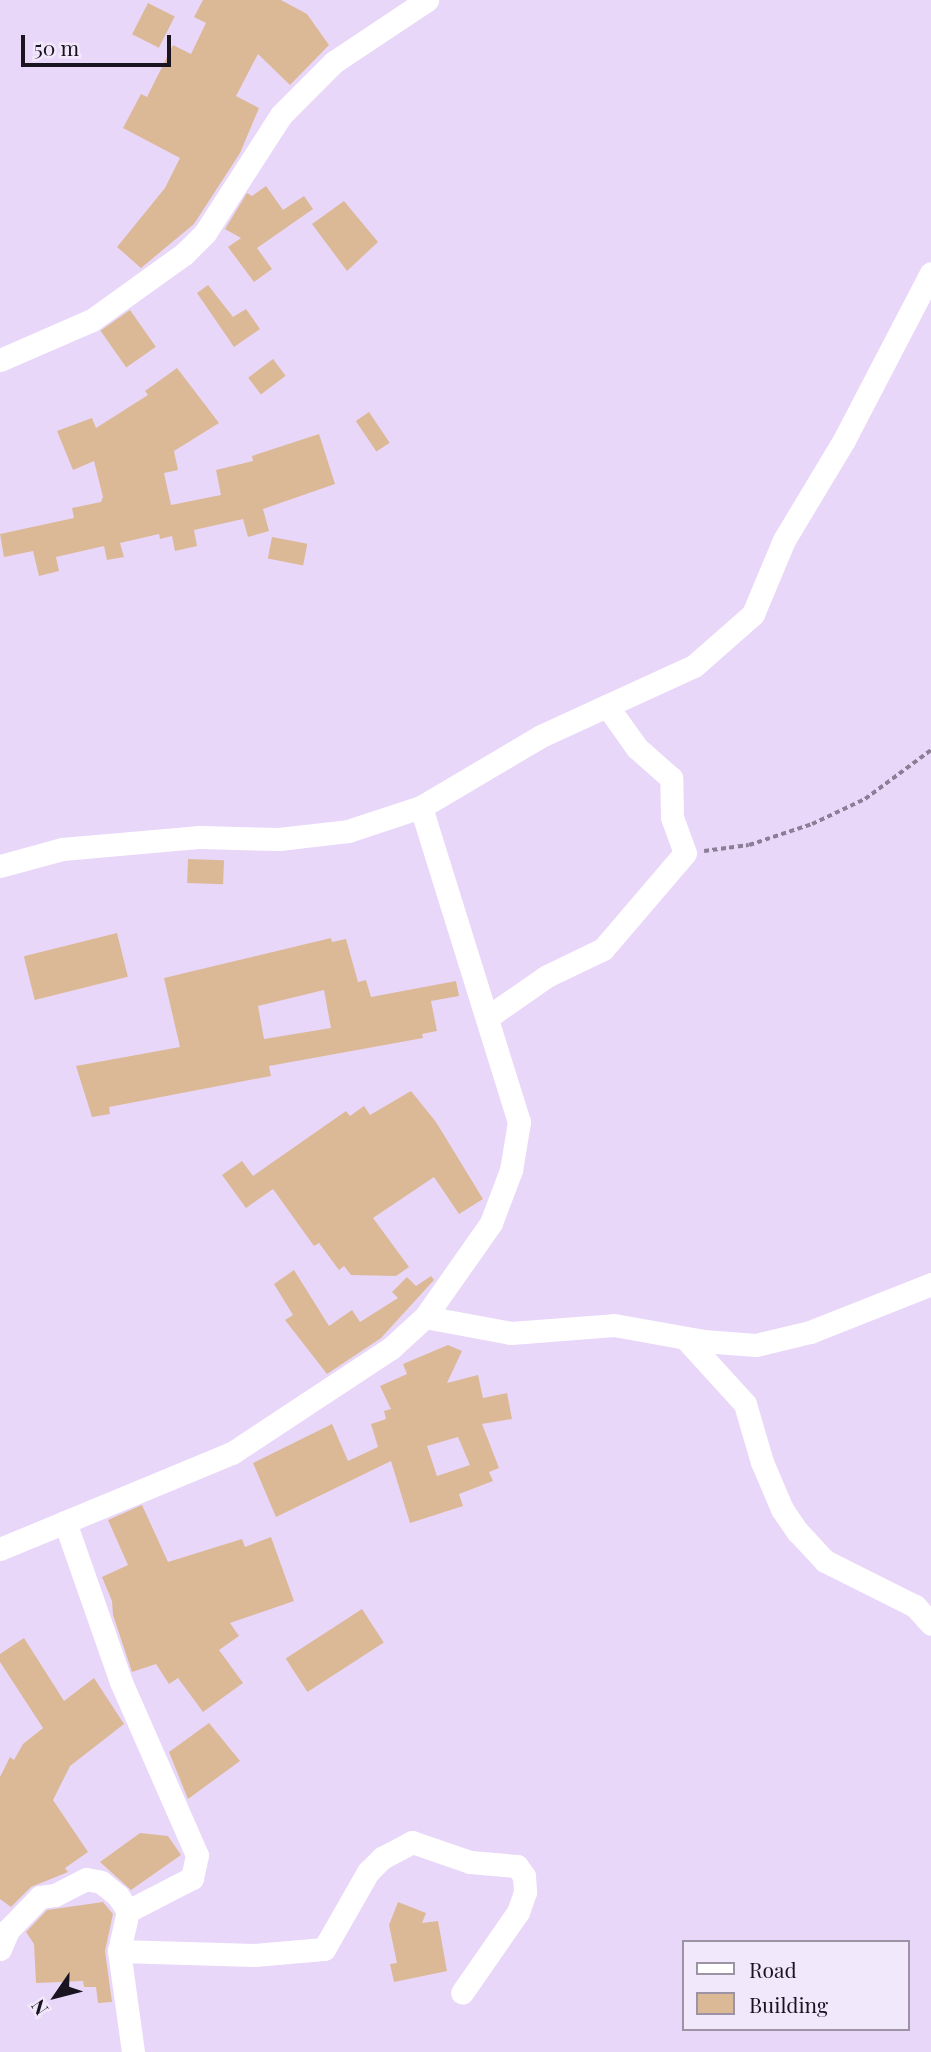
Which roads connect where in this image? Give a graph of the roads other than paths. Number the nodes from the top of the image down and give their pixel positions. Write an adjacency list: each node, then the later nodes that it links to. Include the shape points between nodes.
1 (427, 0): 3 (street, via 334,62 281,115 205,233 184,254 92,320)
2 (931, 273): 4 (street, via 844,440 784,540 753,614 694,666)
3 (0, 360)
4 (607, 705): 5 (street, via 541,736); 7 (street, via 637,748 671,778 672,817 685,853 603,949 547,976)
5 (421, 807): 6 (street, via 348,831 279,839 200,837 62,849); 7 (street)
6 (0, 866)
7 (488, 1017): 9 (street, via 519,1122 511,1170 491,1223)
8 (931, 1284): 10 (street, via 810,1332 756,1345)
9 (425, 1317): 10 (street, via 511,1333 614,1325); 11 (street, via 390,1349 232,1454)
10 (685, 1338): 13 (street, via 745,1404 762,1462 797,1531 825,1561 915,1606)
11 (65, 1522): 12 (street); 14 (street, via 121,1682 197,1855 192,1878)
12 (0, 1549)
13 (931, 1624)
14 (128, 1911): 15 (street, via 101,1882 86,1879 55,1895 40,1897 8,1930); 16 (street)
15 (0, 1949)
16 (119, 1951): 17 (street, via 254,1955 324,1949 368,1872 382,1857 412,1842 470,1862 517,1866 524,1876 525,1892 518,1912); 18 (street)
17 (462, 1993)
18 (133, 2052)

